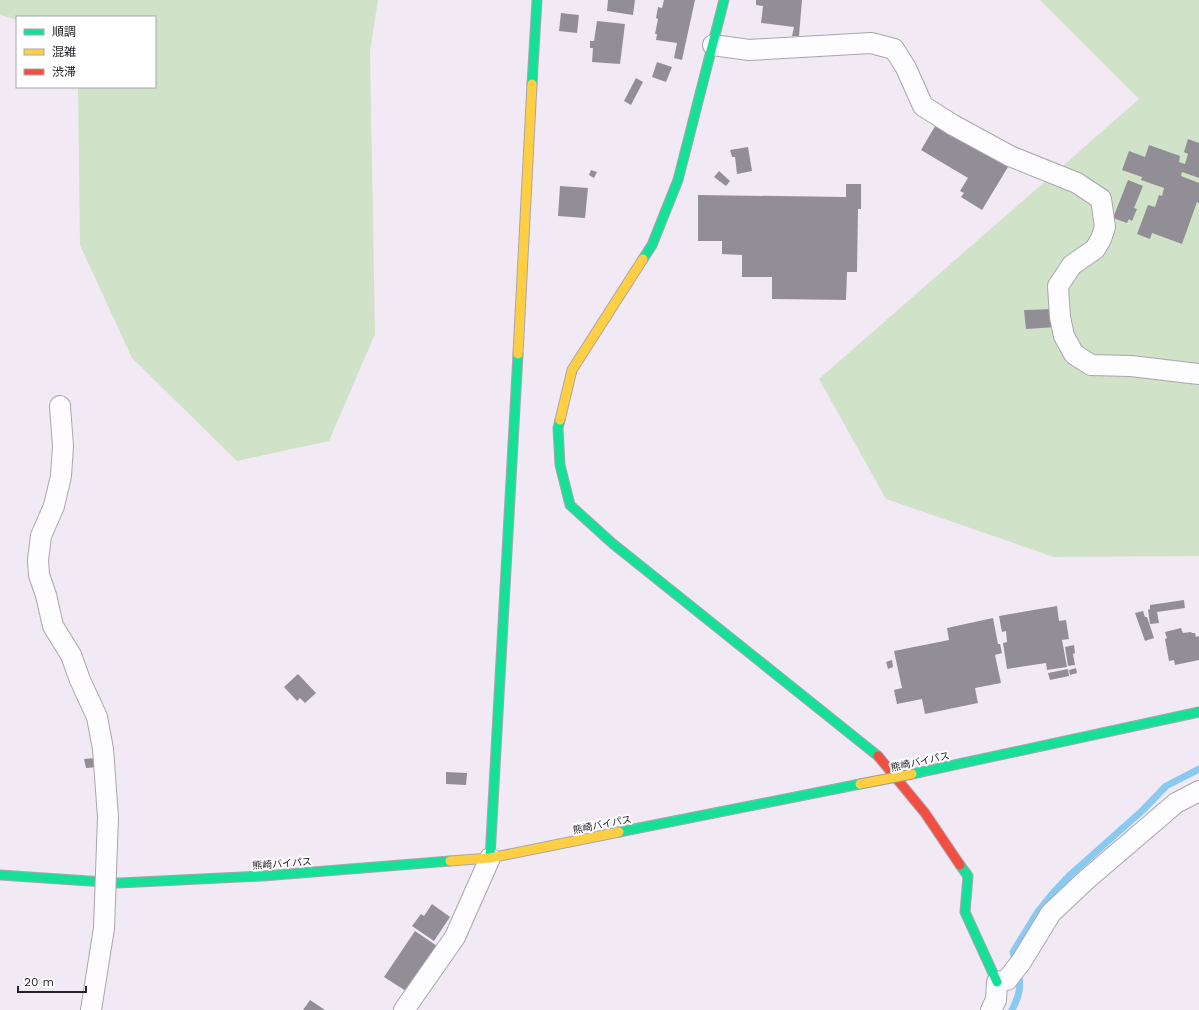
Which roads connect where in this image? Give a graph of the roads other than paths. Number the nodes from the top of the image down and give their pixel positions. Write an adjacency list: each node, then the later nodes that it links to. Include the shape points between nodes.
1 (537, 0): 8 (main road)
2 (724, 0): 3 (main road)
3 (714, 45): 4 (street, via 749,50 871,43 894,49 906,68 923,106 1010,156 1076,184 1101,199 1106,227 1101,239 1095,249 1072,265 1058,286 1064,336 1074,354 1091,365 1131,366); 10 (main road, via 678,180 652,245 572,370 558,428 560,465 570,505 612,543 881,758 926,813 968,876 965,912)
4 (1199, 374)
5 (60, 406): 11 (street, bridge, via 63,446 61,476 54,506 42,536 38,560 39,575 54,626 71,655 97,718 103,749 108,817 104,928)
6 (1199, 712): 8 (main road, 熊崎バイパス, bridge, via 912,774)
7 (1199, 791): 10 (street, via 1176,803 1051,913 1021,962)
8 (490, 858): 9 (main road, 熊崎バイパス, via 263,876 119,883); 12 (street, via 455,937)
9 (0, 875)
10 (1002, 981): 13 (street)
11 (91, 1010)
12 (404, 1010)
13 (991, 1010)

